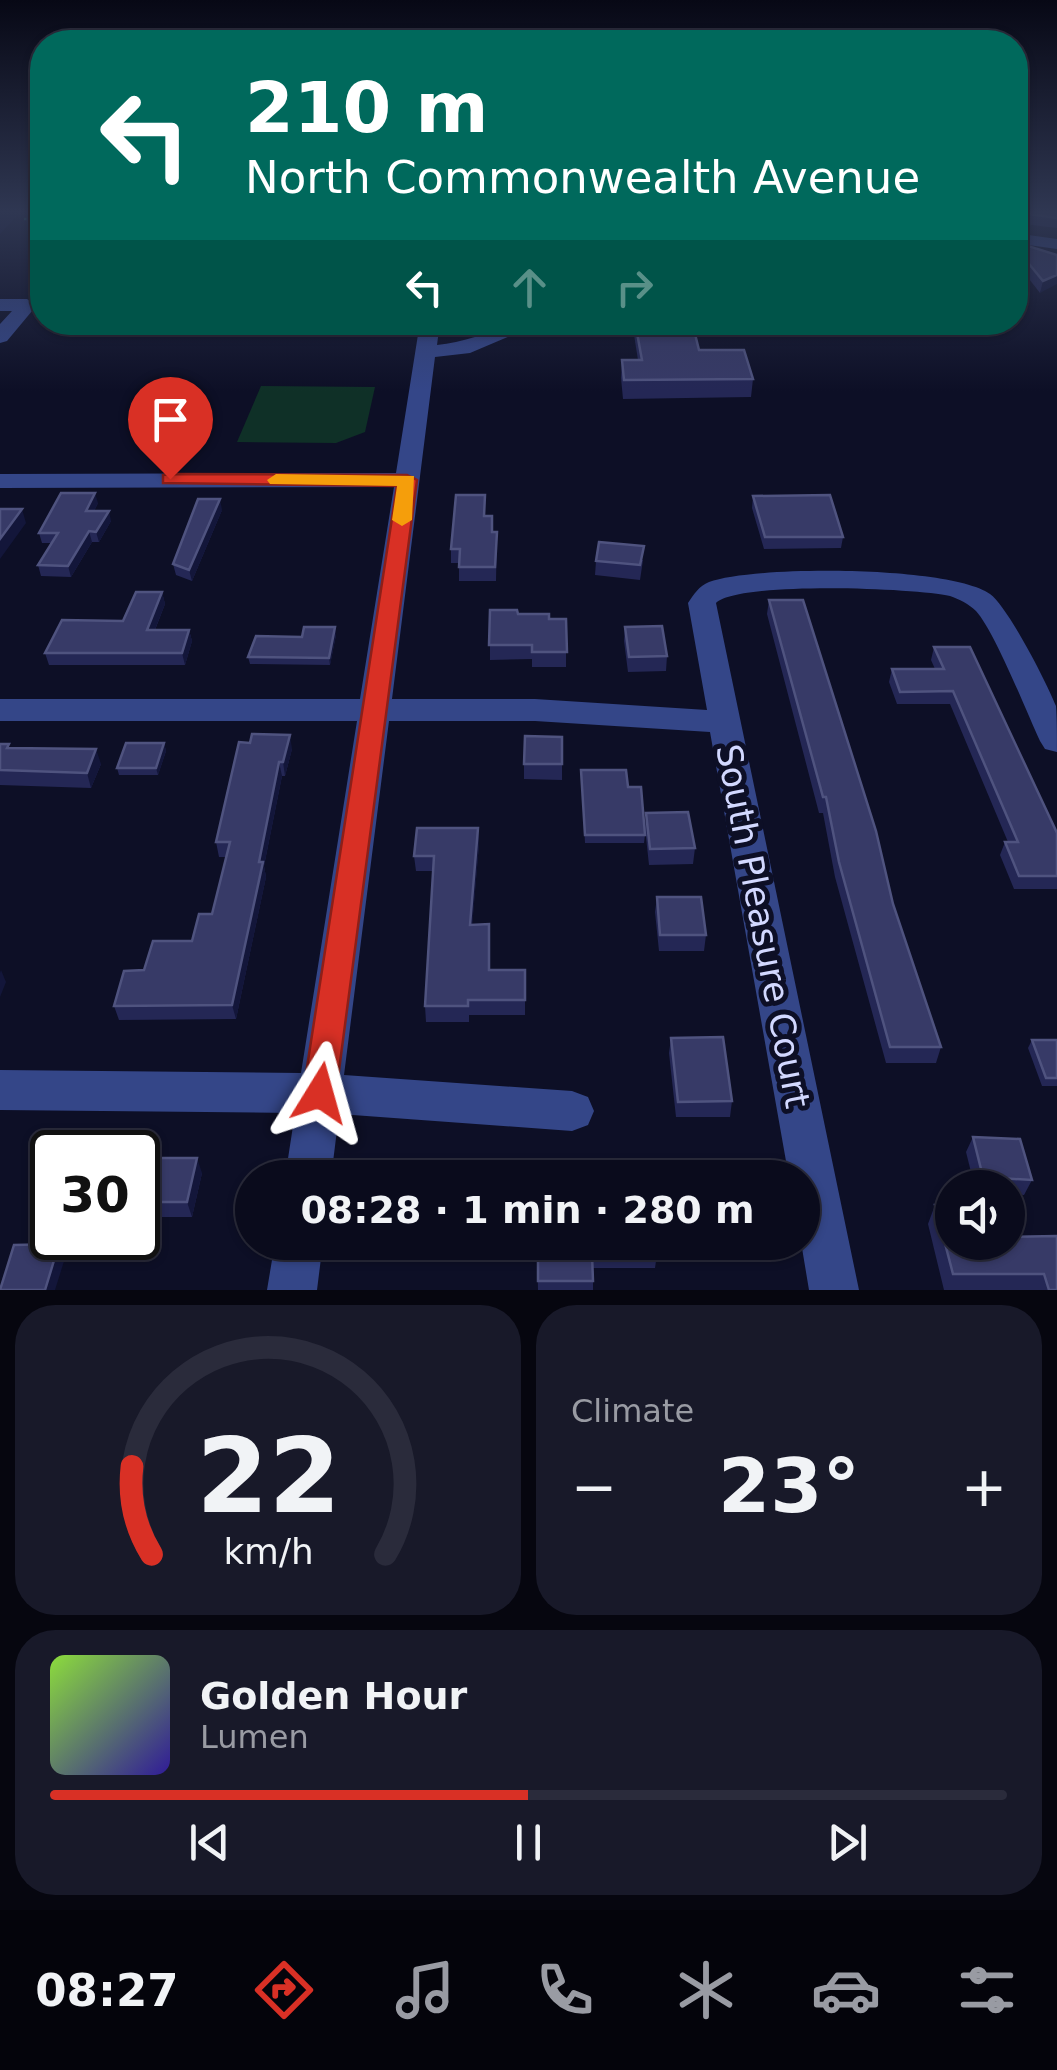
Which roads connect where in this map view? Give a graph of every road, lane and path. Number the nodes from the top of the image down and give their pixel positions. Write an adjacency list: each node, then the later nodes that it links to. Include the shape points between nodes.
1 (0, 305): 3 (street, via 27,305)
2 (500, 335): 4 (street, via 463,349)
3 (0, 337)
4 (428, 337): 5 (street)
5 (407, 480): 6 (street); 8 (street)
6 (0, 481)
7 (0, 710): 8 (street)
8 (375, 710): 9 (street, via 535,710); 12 (street)
9 (723, 722): 10 (street, South Pleasure Court, via 701,610 713,590 737,584 983,586); 17 (street, South Pleasure Court)
10 (1057, 741)
11 (0, 1090): 12 (street)
12 (320, 1093): 13 (street); 14 (street)
13 (572, 1111)
14 (311, 1160)
15 (296, 1260): 16 (street)
16 (292, 1290)
17 (834, 1290)

